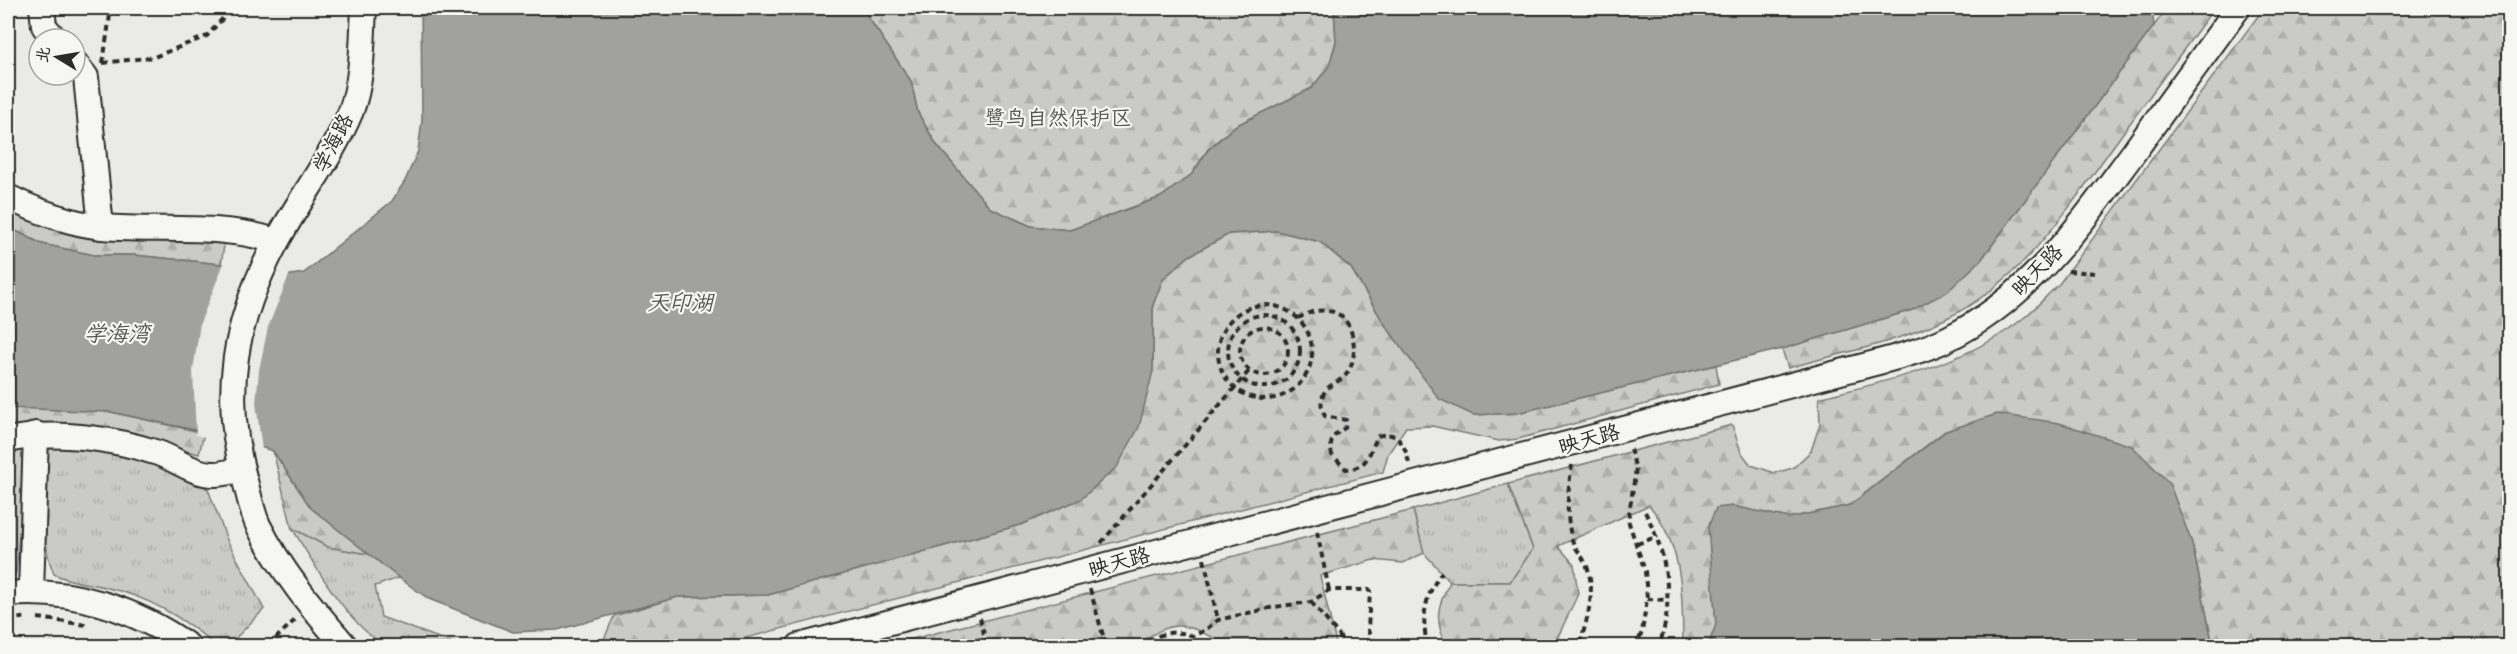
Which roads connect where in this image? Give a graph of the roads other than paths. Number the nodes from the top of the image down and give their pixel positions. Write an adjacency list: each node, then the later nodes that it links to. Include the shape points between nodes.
1 (42, 8): 4 (street)
2 (364, 8): 8 (street, 学海路, via 361,68 351,109 328,157)
3 (2238, 8): 15 (street, 映天路, via 2084,220 2043,269 2003,303 1950,337 1916,351)
4 (45, 27)
5 (88, 68): 7 (street)
6 (8, 196): 7 (street, via 49,214)
7 (101, 227): 8 (street, via 203,228 249,233)
8 (276, 241): 11 (street, 学海路, via 255,284 236,353 231,393)
9 (36, 434): 10 (street); 11 (street, via 113,442 214,475); 12 (street)
10 (8, 440)
11 (240, 461): 14 (street, via 257,522 283,570)
12 (19, 593): 13 (street, via 68,595 110,606 142,618)
13 (188, 646)
14 (345, 646)
15 (799, 646)

